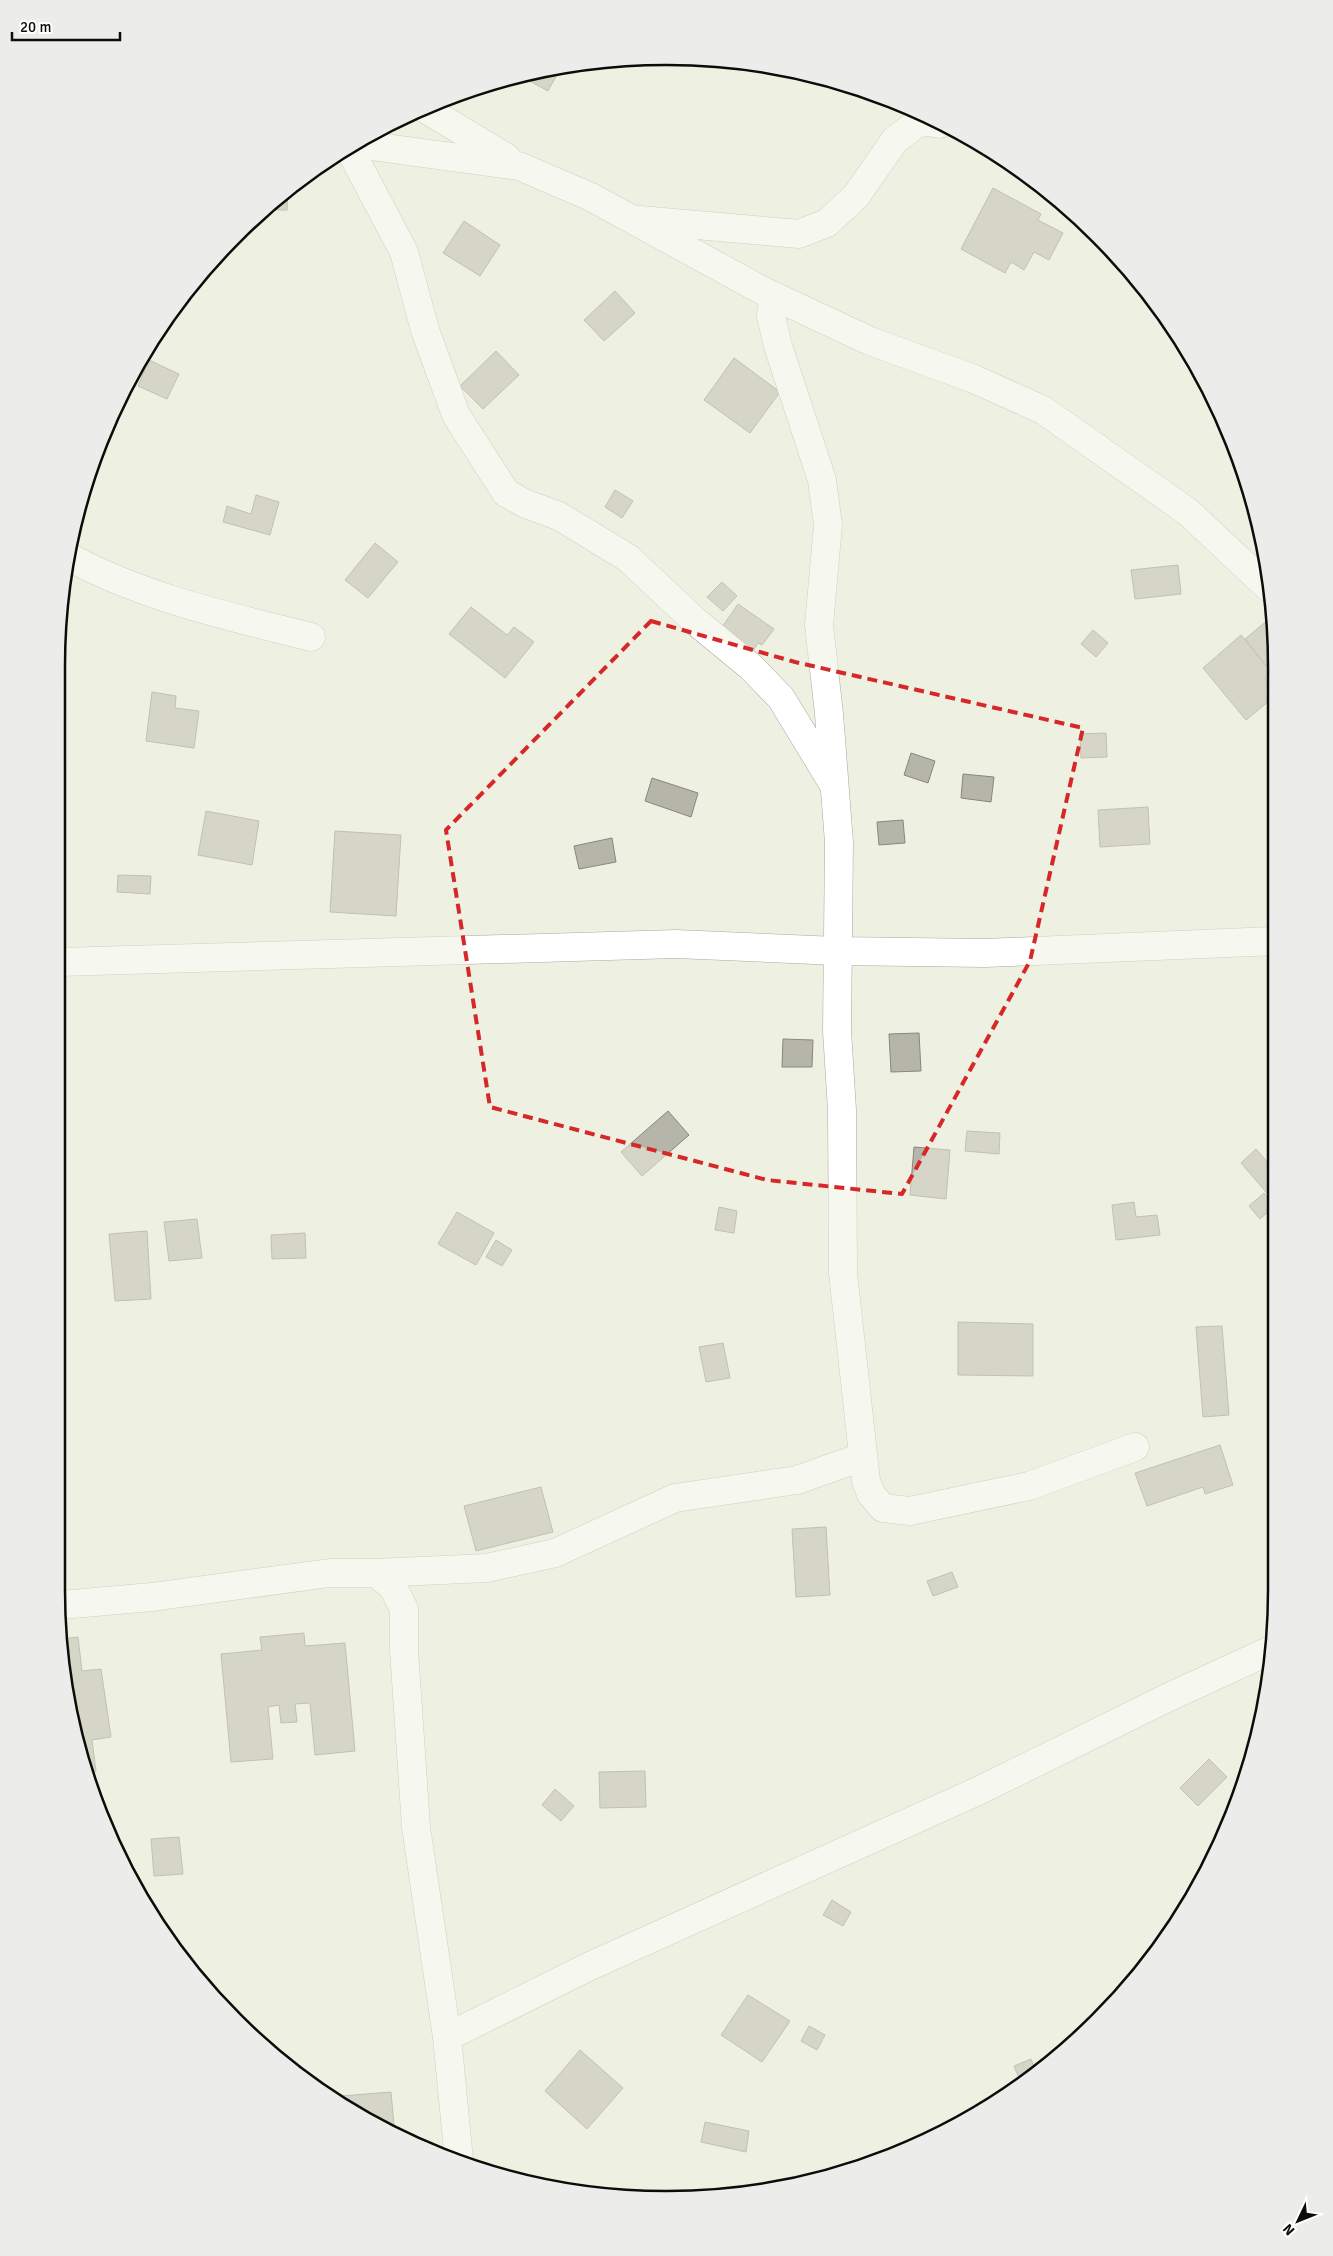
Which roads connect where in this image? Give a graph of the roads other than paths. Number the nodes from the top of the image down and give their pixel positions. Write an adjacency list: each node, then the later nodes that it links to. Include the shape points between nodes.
1 (432, 113): 5 (street)
2 (920, 121): 6 (street, via 895,140 856,196 827,223 799,234)
3 (367, 145): 5 (street)
4 (352, 154): 11 (street, via 404,252 425,330 456,415 506,493 559,516 628,558 695,621 751,667 781,698)
5 (519, 166): 6 (street)
6 (634, 219): 7 (street)
7 (774, 296): 9 (street, via 870,341 974,379 1043,410 1188,512); 11 (street, via 771,316 778,346 822,480 828,525 819,625 830,714)
8 (75, 560): 10 (street, via 102,575 202,608)
9 (1262, 581)
10 (312, 637)
11 (834, 786): 13 (street, via 839,842)
12 (1268, 941): 13 (street, via 985,953)
13 (837, 951): 14 (street, via 676,944); 16 (street, via 843,1272)
14 (65, 962)
15 (1134, 1447): 16 (street, via 1029,1486 910,1511 883,1508 871,1494)
16 (862, 1456): 17 (street, via 797,1480 675,1498 555,1553 487,1568)
17 (376, 1573): 18 (street, via 330,1573 152,1597); 20 (street, via 393,1587 404,1609 416,1827)
18 (65, 1605)
19 (1265, 1653): 20 (street, via 978,1791 590,1966)
20 (446, 2037): 21 (street)
21 (458, 2153)

